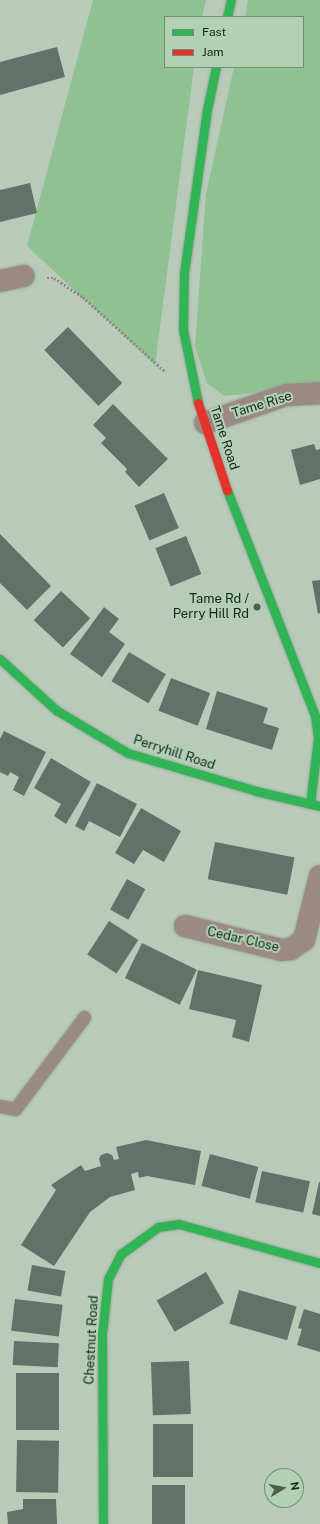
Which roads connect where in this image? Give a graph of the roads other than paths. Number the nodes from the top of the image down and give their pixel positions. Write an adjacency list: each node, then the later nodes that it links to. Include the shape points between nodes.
1 (231, 0): 2 (street)
2 (227, 16)
3 (216, 68): 7 (street, Tame Road, via 207,110 184,273 183,329 193,387)
4 (23, 276): 5 (street)
5 (0, 281)
6 (320, 393): 7 (street, Tame Rise, via 286,395)
7 (205, 423): 9 (street, Tame Road, via 227,489 315,716 318,738)
8 (0, 659): 9 (street, Perryhill Road, via 56,710 128,753 198,775)
9 (310, 804): 10 (street, Perryhill Road)
10 (320, 806)
11 (320, 876): 12 (street, Cedar Close, via 304,940 291,949 281,950)
12 (185, 926)
13 (84, 1017): 14 (lane, via 16,1109)
14 (0, 1106)
15 (320, 1263): 16 (street, Chestnut Road, via 179,1224 158,1227 121,1254 108,1279 102,1334)
16 (103, 1524)

